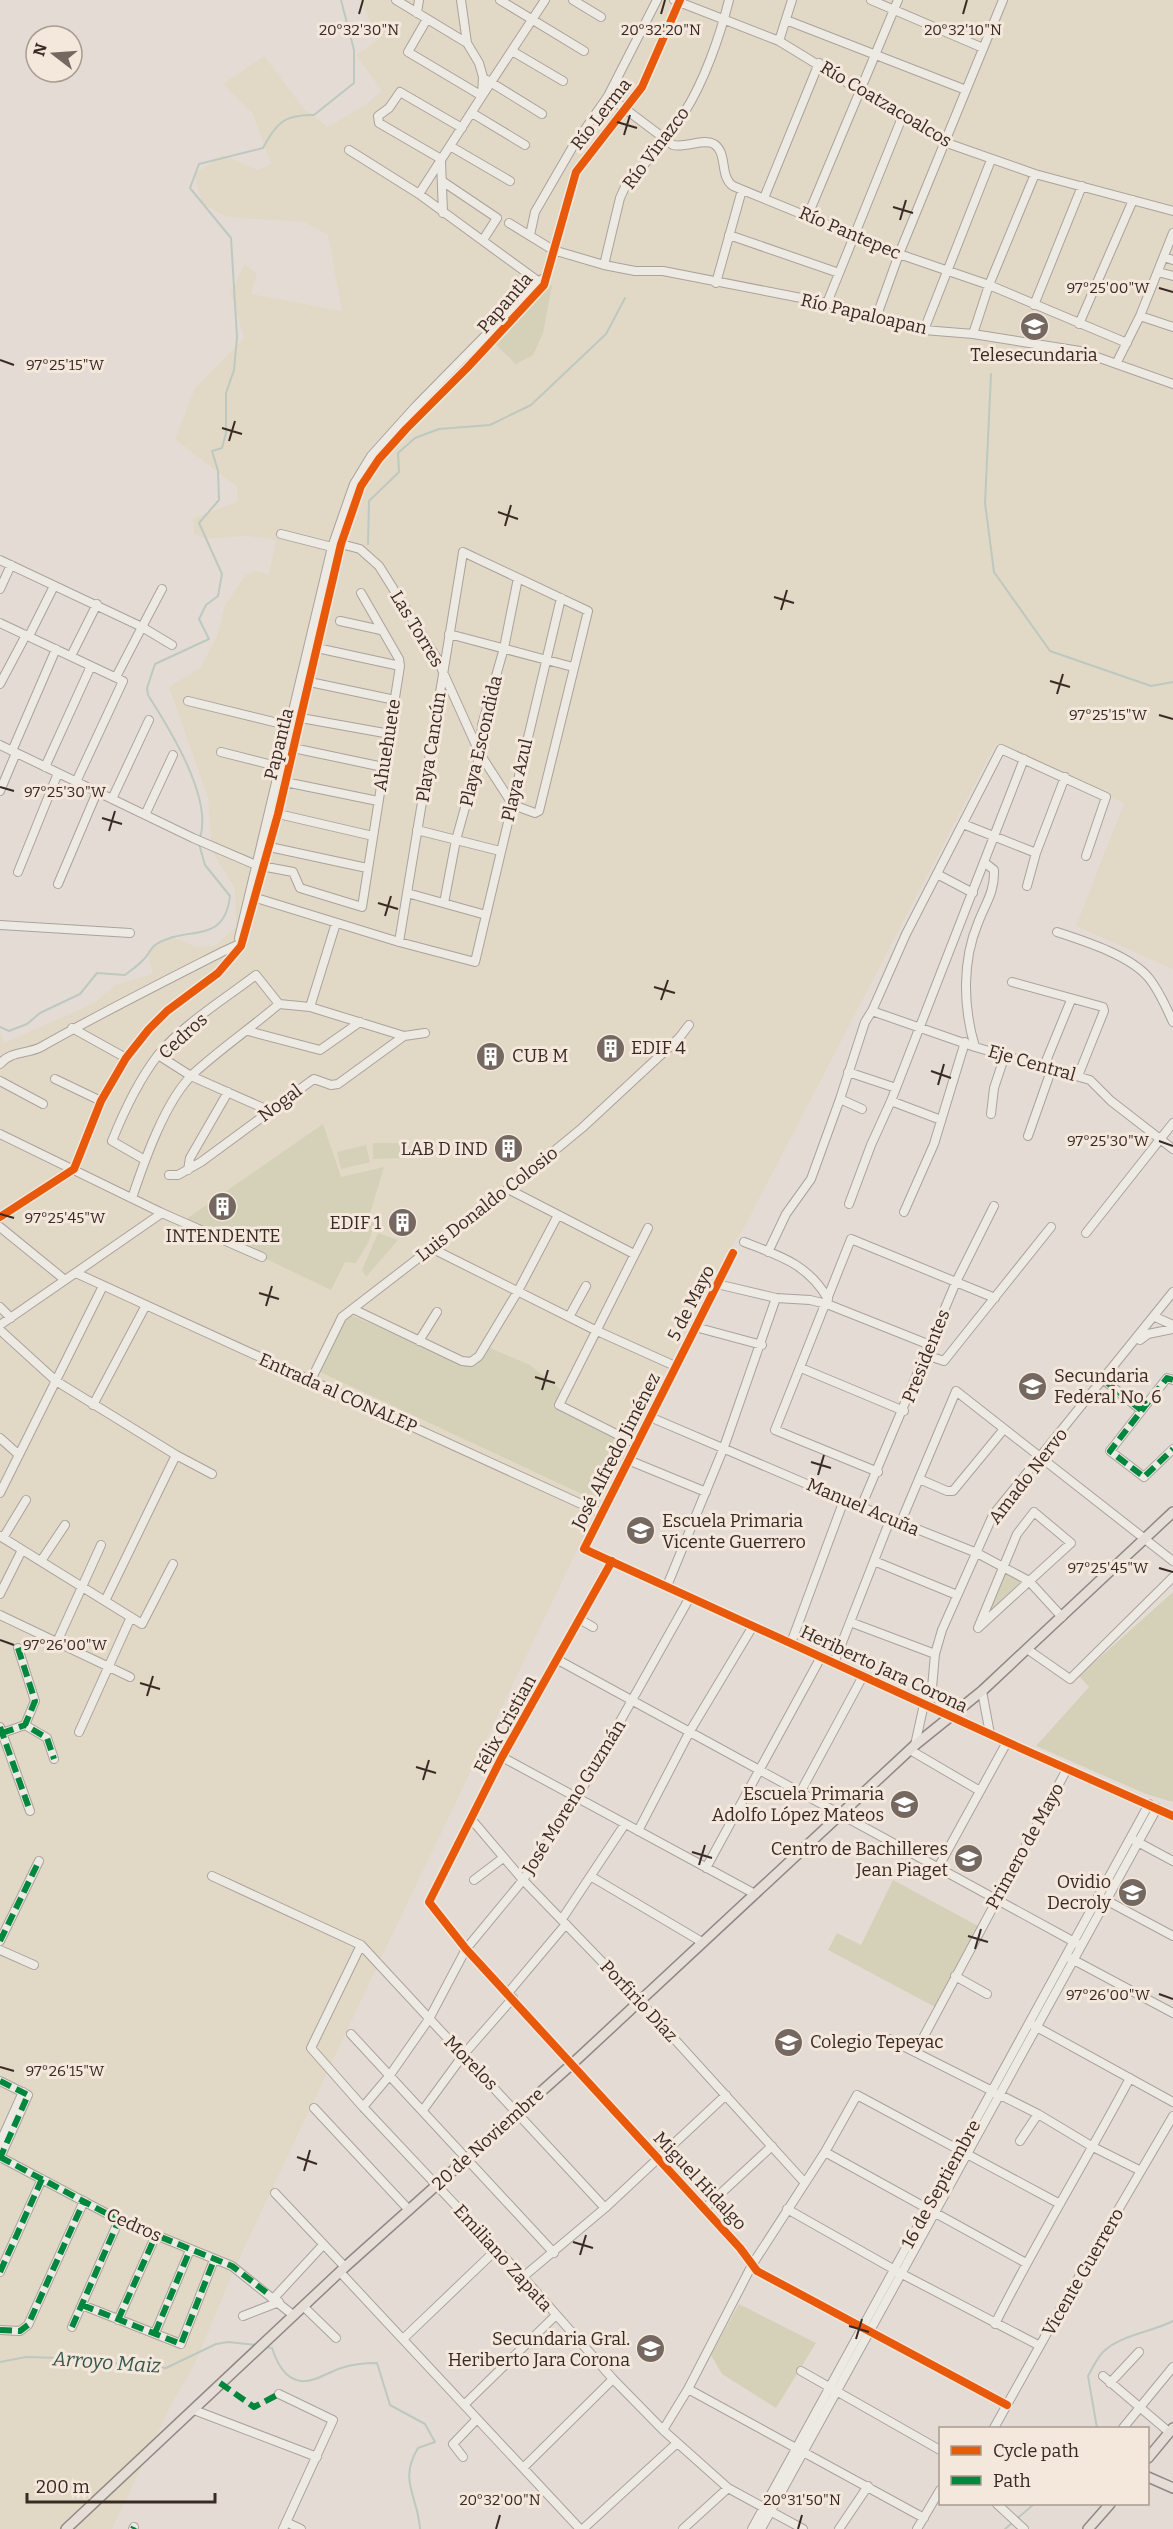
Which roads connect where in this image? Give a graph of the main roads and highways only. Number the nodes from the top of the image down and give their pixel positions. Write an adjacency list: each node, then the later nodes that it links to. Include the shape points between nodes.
1 (1173, 1512): 7 (main road, 20 de Noviembre, via 982,1691 913,1748 571,2065 303,2306)
2 (1171, 2430): 3 (main road)
3 (1149, 2457)
4 (1149, 2477): 5 (main road)
5 (1173, 2488)
6 (1109, 2505): 8 (main road)
7 (66, 2529)
8 (1088, 2529)

